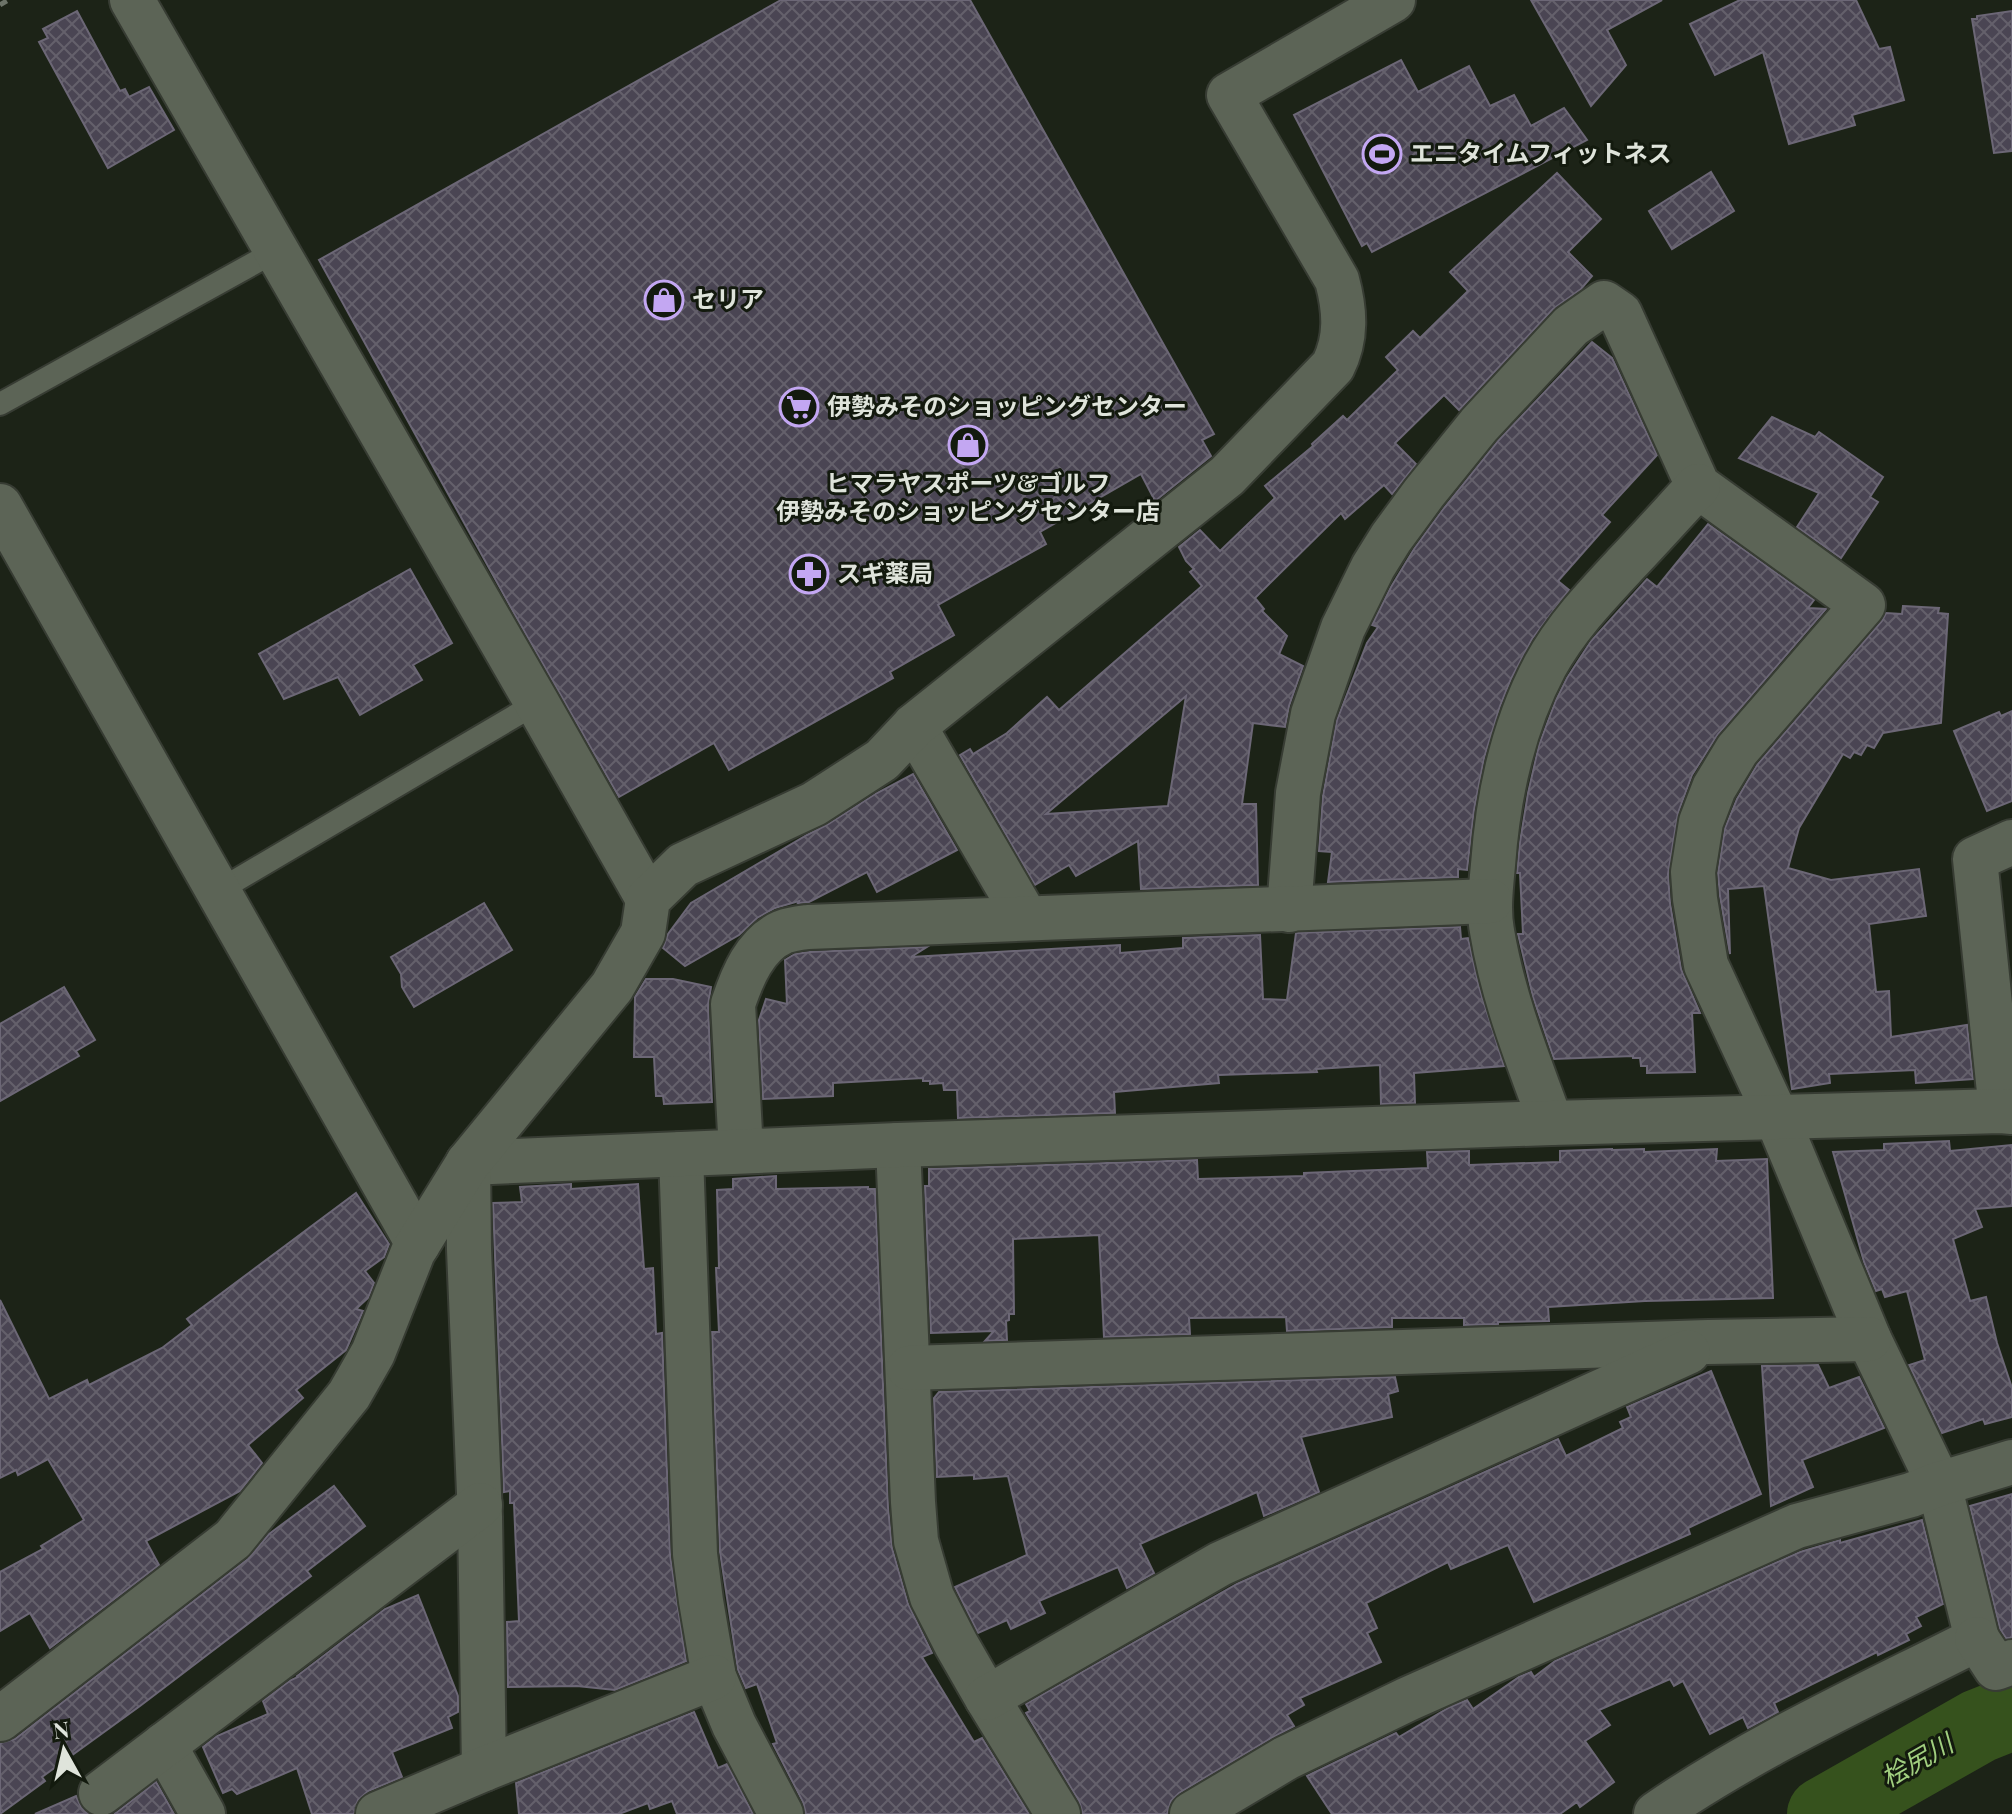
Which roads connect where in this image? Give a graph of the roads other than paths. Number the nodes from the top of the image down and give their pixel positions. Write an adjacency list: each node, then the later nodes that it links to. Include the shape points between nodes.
1 (132, 0): 3 (street)
2 (1393, 0): 8 (street, via 1229,95 1337,280 1343,330 1333,366 1227,476)
3 (276, 251): 4 (lane); 7 (street)
4 (0, 404)
5 (1698, 486): 12 (street, via 1590,603 1545,666 1509,756 1496,820); 13 (street, via 1620,314 1604,303 1571,326 1479,425 1373,567 1343,628 1313,714 1298,793); 16 (street, via 1863,605 1737,750 1701,822 1693,872 1706,965)
6 (0, 506): 10 (street)
7 (537, 703): 10 (lane); 11 (street)
8 (914, 726): 11 (street, via 882,760 814,804 683,865); 14 (street)
9 (2012, 842): 15 (street, via 1975,859)
10 (218, 891): 22 (street)
11 (648, 899): 21 (street, via 643,933 612,987)
12 (1490, 901): 13 (street); 17 (street, via 1510,1012)
13 (1289, 910): 14 (street)
14 (1026, 918): 19 (street, via 808,927 766,942 733,1004)
15 (2006, 1111): 16 (street)
16 (1777, 1118): 17 (street); 23 (street)
17 (1551, 1123): 18 (street)
18 (898, 1145): 19 (street); 25 (street)
19 (741, 1151): 20 (street)
20 (681, 1154): 21 (street); 30 (street, via 695,1554)
21 (468, 1163): 22 (street); 28 (street)
22 (418, 1244): 32 (street, via 373,1353 349,1395 233,1539)
23 (1869, 1339): 24 (street); 27 (street)
24 (1708, 1342): 25 (street); 31 (street, via 1220,1564)
25 (909, 1368): 31 (street, via 916,1541 932,1597)
26 (2012, 1462): 27 (street)
27 (1939, 1484): 29 (street); 40 (street, via 1797,1526 1408,1699 1286,1758)
28 (480, 1505): 33 (street); 34 (street)
29 (1995, 1651): 41 (street, via 1812,1722)
30 (714, 1677): 34 (street); 38 (street)
31 (987, 1698): 39 (street)
32 (0, 1719)
33 (164, 1745): 35 (street); 36 (street)
34 (484, 1769): 37 (street)
35 (101, 1793)
36 (203, 1814)
37 (378, 1814)
38 (781, 1814)
39 (1058, 1814)
40 (1192, 1814)
41 (1656, 1814)

